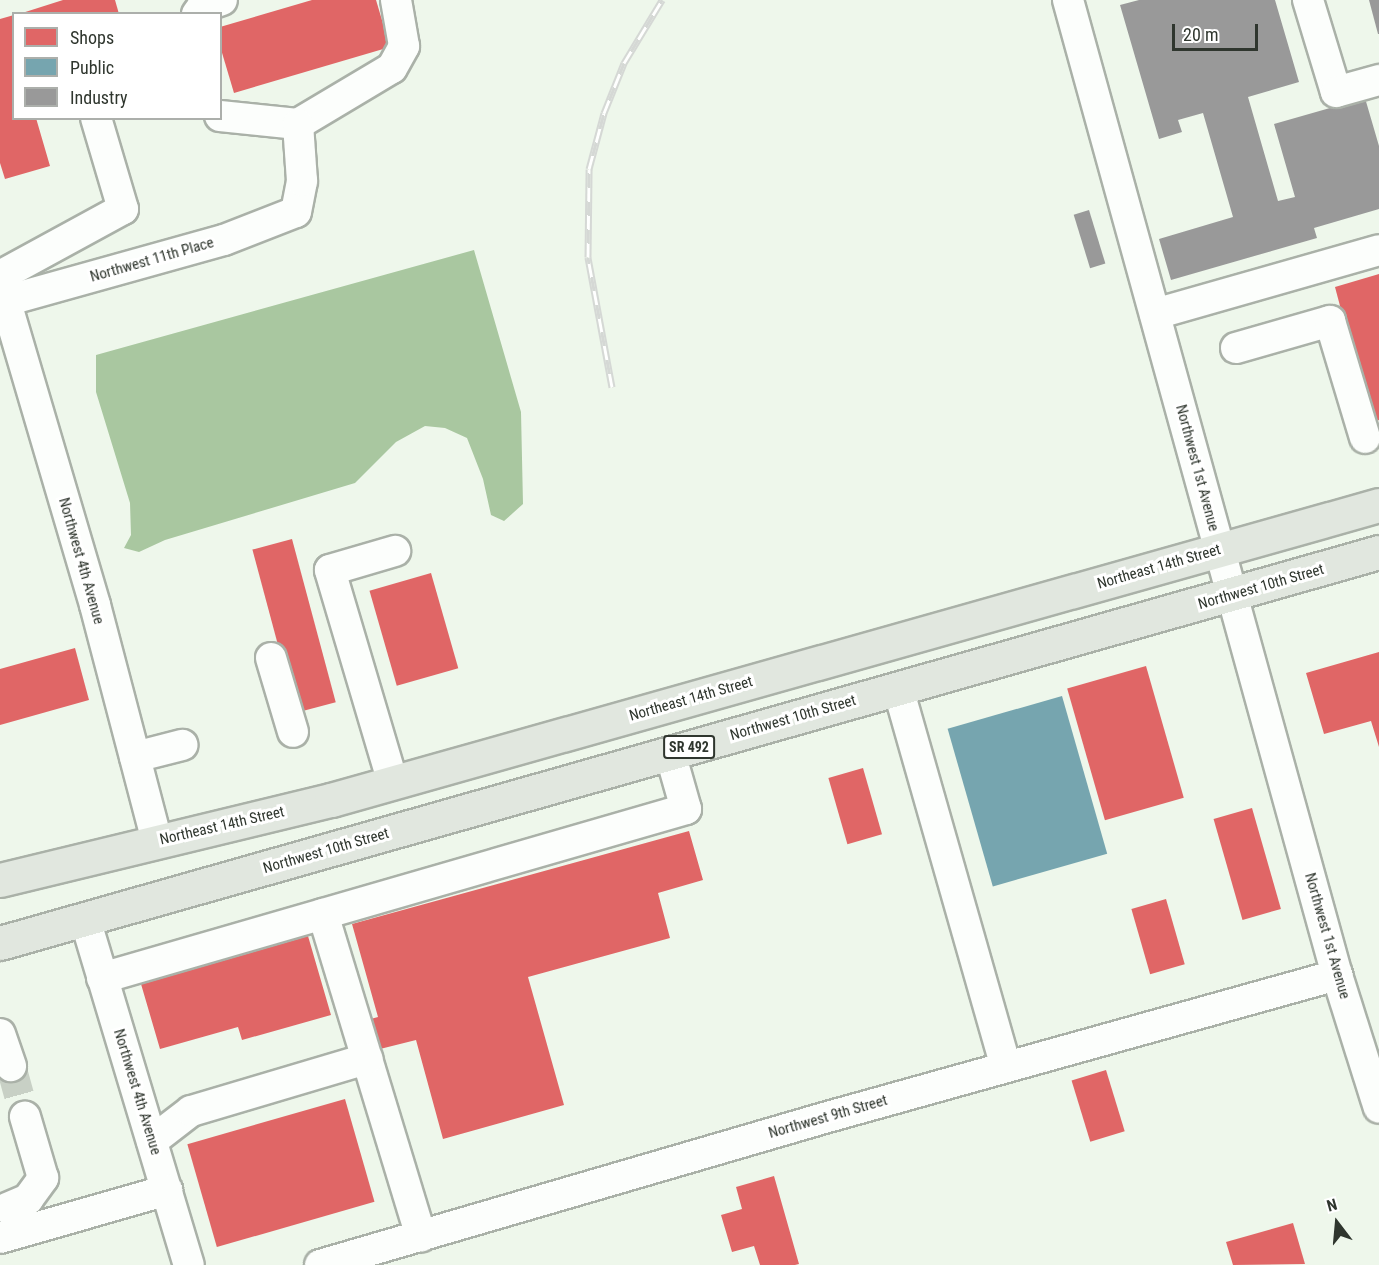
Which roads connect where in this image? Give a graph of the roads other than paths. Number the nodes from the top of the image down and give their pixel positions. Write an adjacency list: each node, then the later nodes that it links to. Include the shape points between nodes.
1 (222, 0): 5 (street, via 202,6)
2 (396, 0): 9 (street, via 404,46 392,68)
3 (1068, 0): 12 (street, Northwest 1st Avenue)
4 (1308, 0): 6 (street, via 1336,92)
5 (198, 12)
6 (1379, 80)
7 (222, 119): 9 (street)
8 (97, 120): 11 (street, via 123,209)
9 (298, 124): 11 (street, Northwest 11th Place, via 302,181 296,212 224,240)
10 (1379, 250): 12 (street)
11 (2, 286): 25 (street, Northwest 4th Avenue)
12 (1155, 314): 16 (street, Northwest 1st Avenue)
13 (1236, 348): 14 (street, via 1330,321)
14 (1365, 438)
15 (1379, 505): 16 (main road, Northeast 14th Street)
16 (1220, 550): 19 (street, Northwest 1st Avenue); 26 (main road, Northeast 14th Street)
17 (394, 551): 26 (street, via 330,570)
18 (1379, 552): 19 (main road, Northwest 10th Street / SR 492)
19 (1232, 596): 21 (main road, Northwest 10th Street / SR 492); 32 (street, Northwest 1st Avenue)
20 (271, 658): 22 (street)
21 (898, 688): 24 (main road, Northwest 10th Street / SR 492); 37 (street)
22 (293, 732)
23 (183, 745): 25 (street)
24 (670, 753): 29 (street, via 686,809); 30 (main road, Northwest 10th Street / SR 492)
25 (135, 758): 27 (street, Northwest 4th Avenue)
26 (393, 783): 27 (main road, Northeast 14th Street)
27 (157, 841): 28 (main road, Northeast 14th Street)
28 (0, 880)
29 (323, 914): 33 (street); 35 (street)
30 (86, 919): 31 (main road, Northwest 10th Street / SR 492); 33 (street, Northwest 4th Avenue)
31 (0, 943)
32 (1337, 975): 37 (street, Northwest 9th Street); 38 (street, Northwest 1st Avenue)
33 (102, 978): 40 (street, Northwest 4th Avenue)
34 (0, 1034): 36 (street)
35 (367, 1059): 40 (street, via 191,1111); 43 (street)
36 (11, 1066)
37 (1006, 1067): 43 (street, Northwest 9th Street)
38 (1379, 1108)
39 (25, 1117): 42 (street, via 43,1178 28,1199)
40 (152, 1141): 41 (street, Northwest 4th Avenue)
41 (166, 1190): 42 (street); 44 (street, Northwest 4th Avenue)
42 (5, 1217)
43 (421, 1236): 45 (street, Northwest 9th Street)
44 (189, 1265)
45 (320, 1265)

